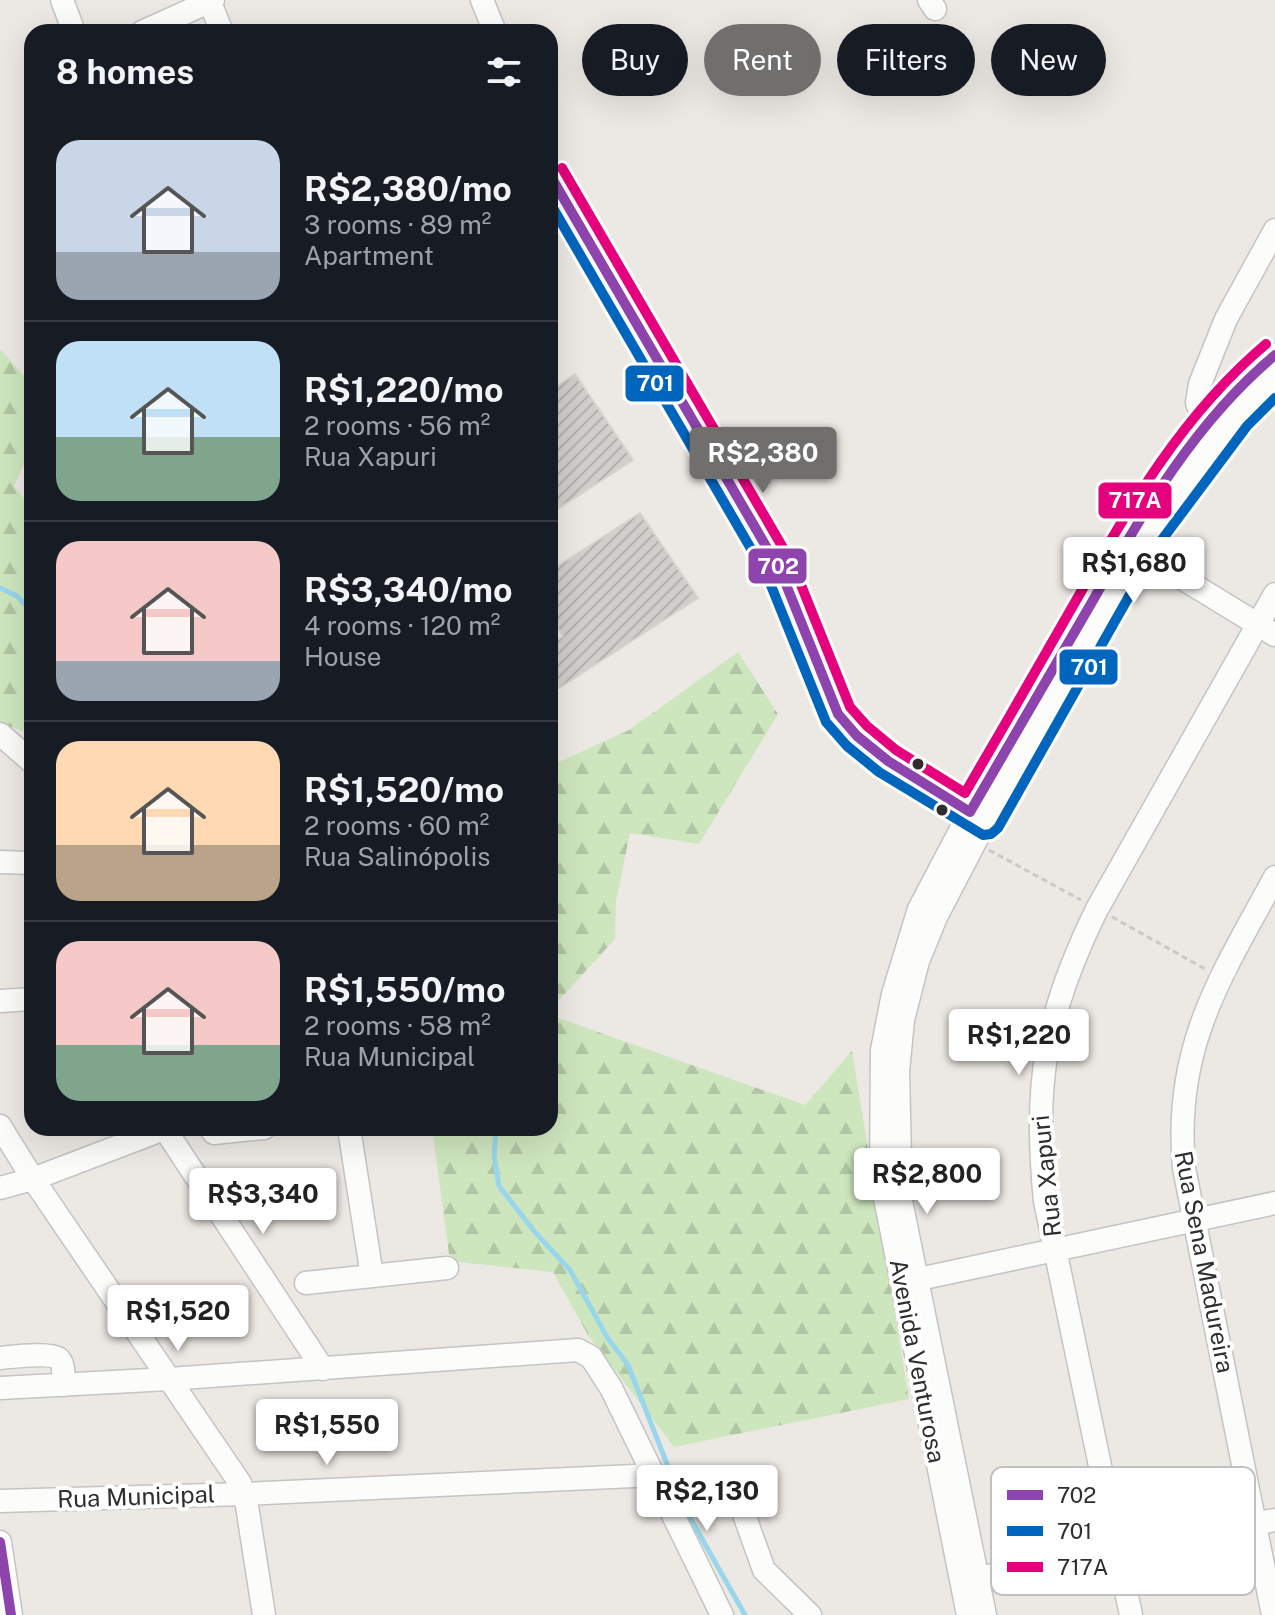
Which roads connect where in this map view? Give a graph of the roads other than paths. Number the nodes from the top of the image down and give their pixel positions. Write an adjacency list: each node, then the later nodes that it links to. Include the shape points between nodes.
1 (62, 0): 4 (street)
2 (210, 0): 5 (street); 6 (street)
3 (482, 0): 7 (street)
4 (71, 24)
5 (159, 24)
6 (219, 24)
7 (492, 24)
8 (558, 189): 20 (street, via 781,572 838,714 888,761)
9 (1275, 230): 10 (street)
10 (1219, 334): 13 (street, via 1218,373); 14 (street, via 1197,403)
11 (1275, 355): 13 (street, Avenida Venturosa, via 1257,368)
12 (1275, 378): 13 (street, Avenida Venturosa)
13 (1232, 408): 14 (street, Avenida Venturosa)
14 (1214, 431): 15 (street, Avenida Venturosa); 20 (street, Avenida Venturosa, via 1182,455 1136,524)
15 (1138, 551): 17 (street); 20 (street, Avenida Venturosa)
16 (1275, 594): 17 (street, Rua Xapuri)
17 (1265, 630): 34 (street, Rua Xapuri, via 1097,909 1058,999 1040,1100 1040,1153)
18 (0, 734): 19 (street)
19 (24, 755)
20 (978, 816): 37 (street, Avenida Venturosa, via 926,938 903,1020 899,1179)
21 (0, 862): 22 (street)
22 (24, 863)
23 (1275, 877): 33 (street, Rua Sena Madureira, via 1203,1015 1189,1059 1181,1134)
24 (24, 1000): 25 (street)
25 (0, 1001)
26 (0, 1126): 30 (street)
27 (143, 1136): 30 (street)
28 (169, 1136): 40 (street)
29 (350, 1136): 36 (street)
30 (33, 1179): 31 (street); 41 (street)
31 (0, 1188)
32 (1275, 1203): 33 (street)
33 (1194, 1219): 34 (street); 45 (street, Rua Sena Madureira)
34 (1054, 1248): 37 (street); 44 (street, Rua Xapuri)
35 (447, 1268): 36 (street)
36 (372, 1276): 38 (street)
37 (909, 1281): 54 (street, Avenida Venturosa); 60 (street, Avenida Venturosa)
38 (306, 1283)
39 (0, 1358): 42 (street, via 50,1355 62,1366)
40 (323, 1369): 41 (street); 46 (street, via 578,1350 591,1357 611,1388)
41 (169, 1379): 42 (street); 48 (street)
42 (63, 1385): 43 (street)
43 (0, 1388)
44 (1101, 1467)
45 (1252, 1467)
46 (656, 1475): 48 (street, Rua Municipal); 56 (street)
47 (1255, 1479): 51 (street, Rua Sena Madureira)
48 (244, 1494): 49 (street, Rua Municipal); 58 (street)
49 (0, 1501)
50 (742, 1509): 59 (street, via 764,1570)
51 (1265, 1522): 63 (street, Rua Sena Madureira)
52 (0, 1542): 57 (street)
53 (991, 1575): 54 (street)
54 (978, 1578): 61 (street, Avenida Venturosa)
55 (1127, 1595): 62 (street, Rua Xapuri)
56 (714, 1613)
57 (11, 1615)
58 (264, 1615)
59 (810, 1615)
60 (968, 1615)
61 (985, 1615)
62 (1131, 1615)
63 (1273, 1615)

